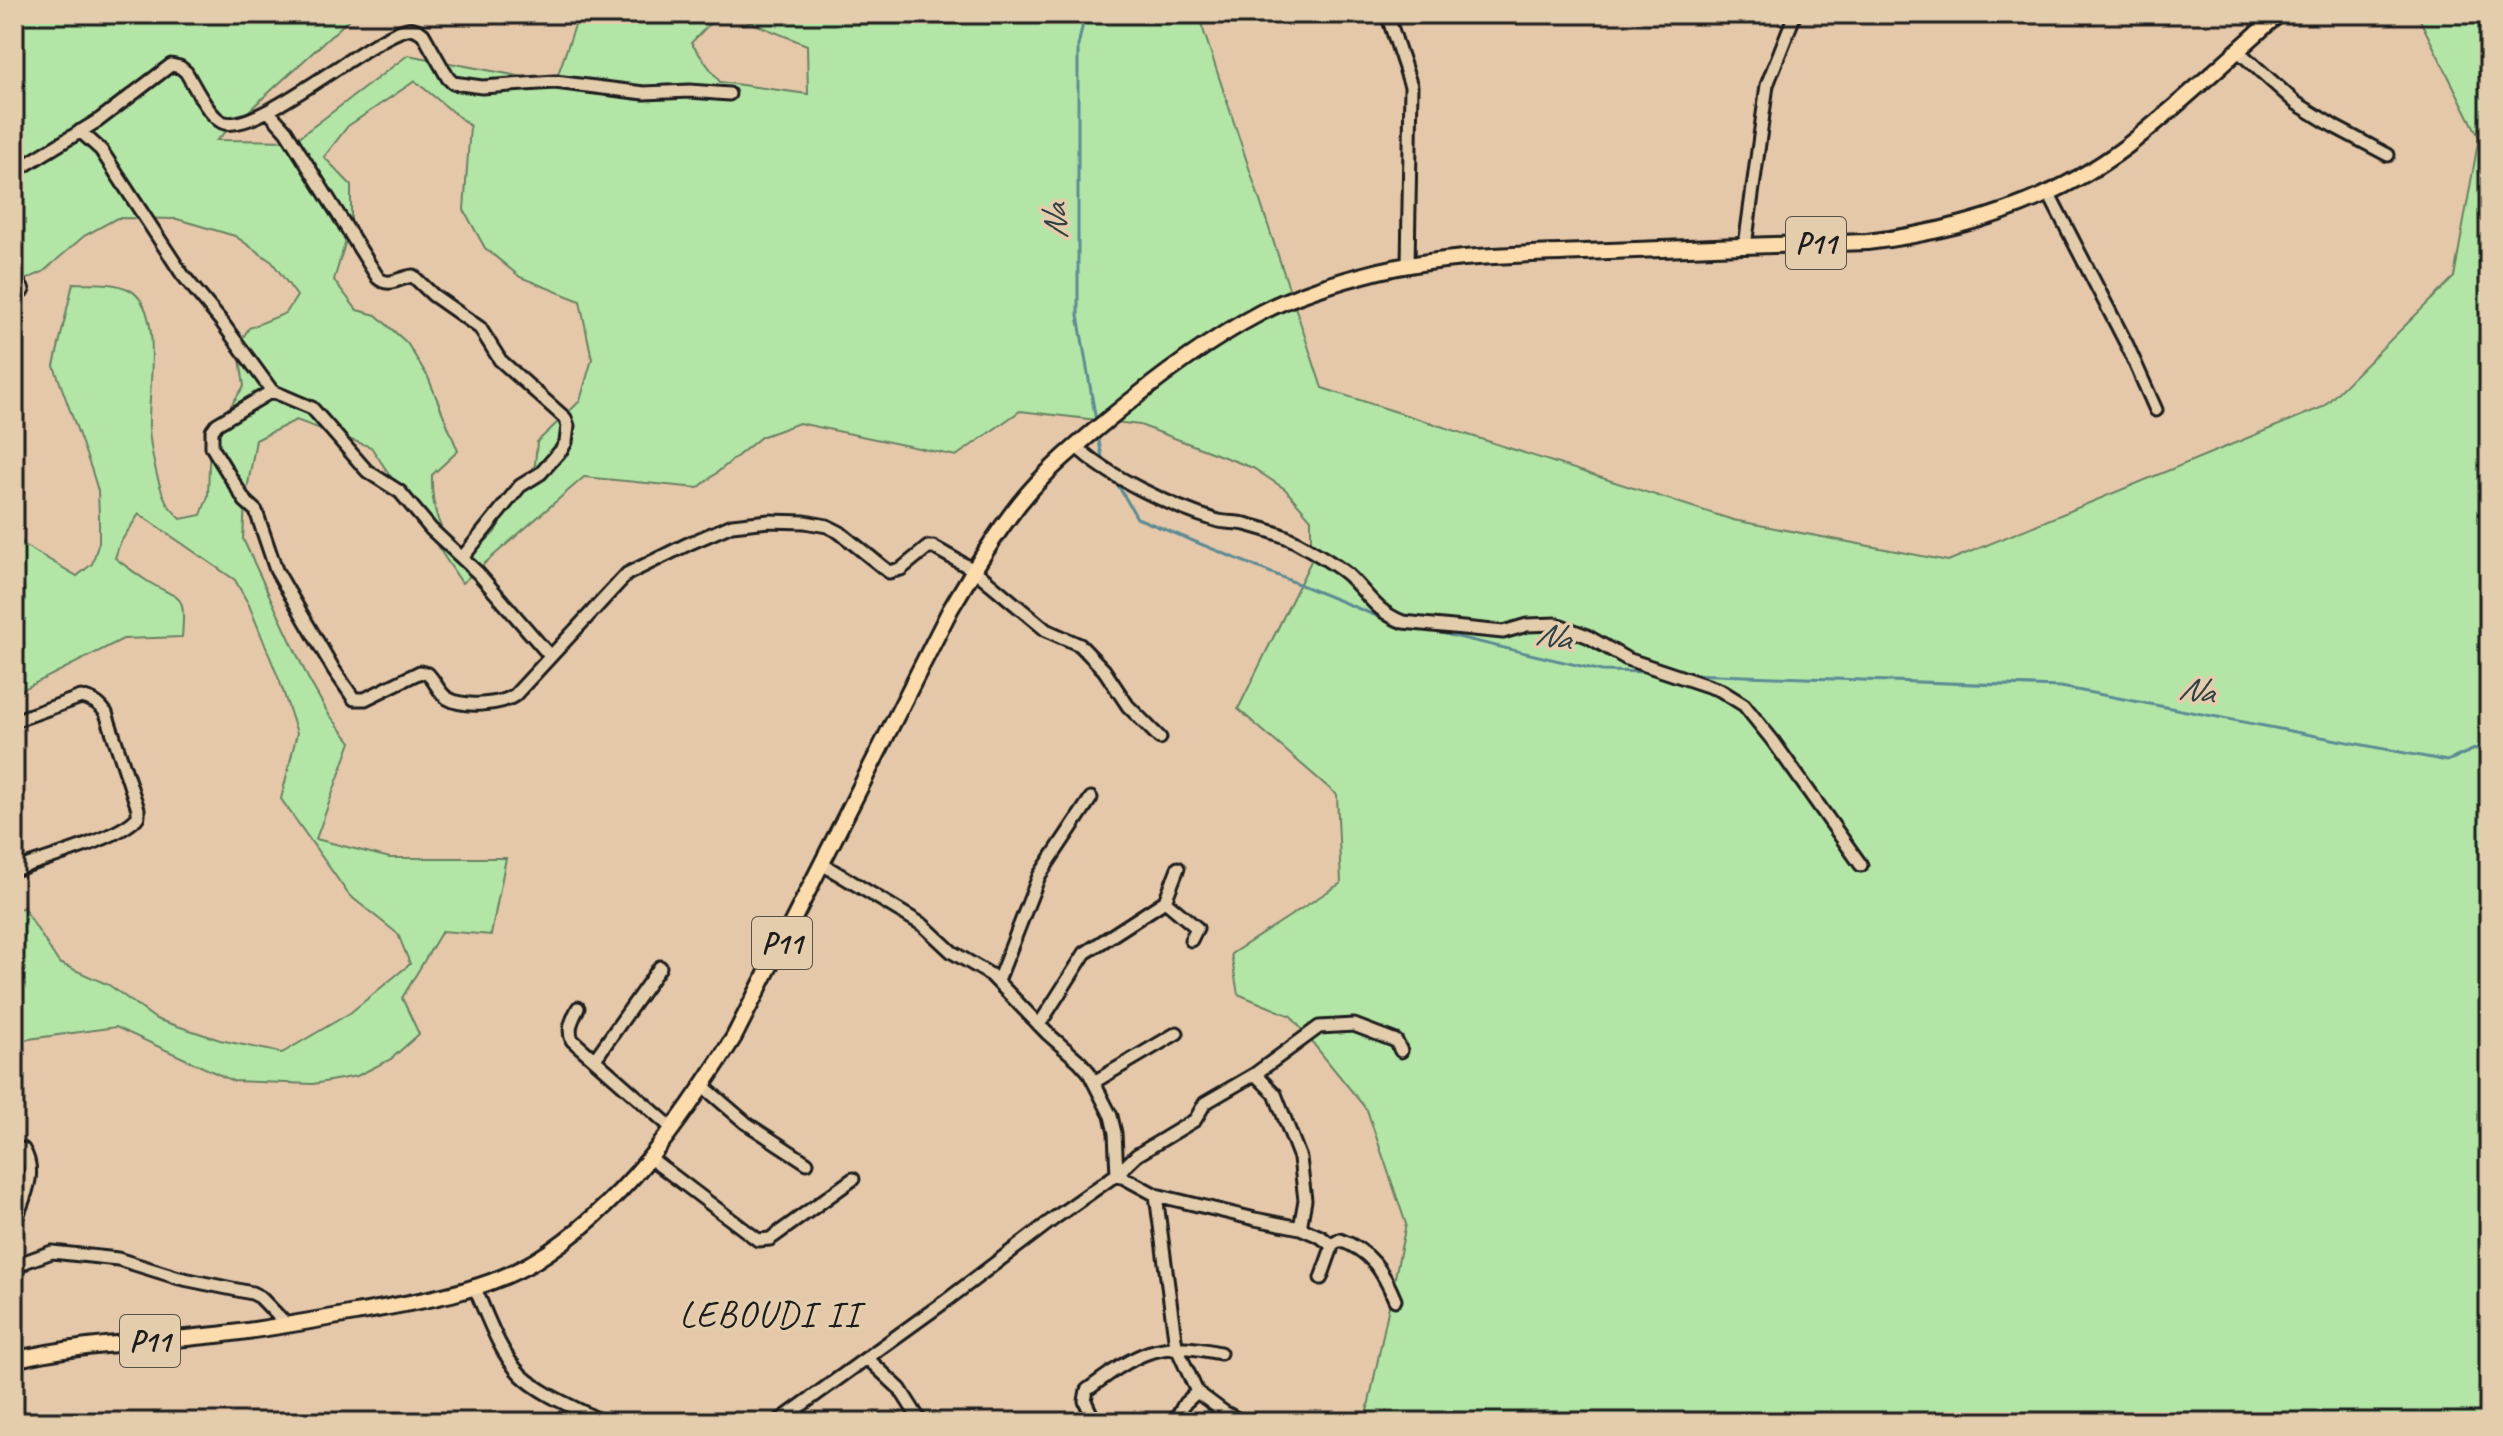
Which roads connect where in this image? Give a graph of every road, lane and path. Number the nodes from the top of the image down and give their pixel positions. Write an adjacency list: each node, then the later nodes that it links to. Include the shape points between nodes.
1 (1387, 14): 12 (street, via 1411,86)
2 (1795, 14): 11 (street, via 1767,85)
3 (2279, 14): 4 (main road, P11)
4 (2237, 50): 8 (street, via 2296,103); 10 (main road, P11, via 2125,147)
5 (729, 94): 6 (street, via 644,93 555,82 482,87 453,83 423,34 408,28)
6 (268, 111): 7 (street, via 241,123 220,121 186,72 171,65); 18 (street, via 286,131 378,278 389,283 413,276 480,328 508,368 565,418 562,449 541,473 520,486)
7 (80, 131): 9 (street); 15 (street, via 101,150 182,274)
8 (2388, 155)
9 (14, 172)
10 (2048, 192): 11 (main road, P11, via 1960,226 1912,237); 16 (street)
11 (1745, 246): 12 (main road, P11)
12 (1408, 265): 17 (main road, P11, via 1350,279 1259,314 1191,356)
13 (14, 276): 14 (street)
14 (23, 290)
15 (272, 391): 18 (street, via 312,408 367,471 400,492); 20 (street, via 217,424 212,447 256,511 276,570 354,699 365,699 420,672 432,677 444,696 455,702 501,703)
16 (2156, 410)
17 (1076, 446): 19 (main road, P11, via 1020,502); 25 (street, via 1091,462 1187,510 1299,543 1346,573 1375,606 1403,622 1503,632 1556,624 1627,659 1720,690 1744,705)
18 (462, 558): 20 (street)
19 (974, 570): 20 (street, via 928,547 889,572 827,526 749,521 627,574); 22 (street, via 1046,630 1080,645); 24 (main road, P11)
20 (550, 656)
21 (14, 721): 27 (street, via 81,697 92,699 106,713 138,809 130,826)
22 (1160, 738)
23 (1091, 798): 31 (street, via 1039,876)
24 (822, 864): 31 (street, via 923,925 952,952); 39 (main road, P11, via 734,1037)
25 (1861, 865)
26 (1178, 868): 28 (street)
27 (14, 870)
28 (1165, 901): 29 (street, via 1197,928); 33 (street, via 1085,953)
29 (1191, 940)
30 (660, 967): 36 (street)
31 (998, 981): 33 (street)
32 (578, 1008): 36 (street, via 569,1033)
33 (1039, 1025): 38 (street)
34 (1177, 1033): 38 (street)
35 (1401, 1051): 37 (street, via 1396,1041 1354,1025 1319,1027)
36 (595, 1059): 40 (street)
37 (1255, 1074): 44 (street, via 1205,1103 1195,1120 1137,1155); 48 (street, via 1275,1094 1300,1158 1305,1200)
38 (1094, 1082): 44 (street, via 1114,1124)
39 (703, 1086): 40 (main road, P11); 43 (street, via 746,1123)
40 (673, 1129): 42 (main road, P11)
41 (23, 1149): 47 (street, via 31,1170)
42 (650, 1158): 45 (street, via 758,1240 770,1239); 52 (main road, P11, via 599,1213 565,1240 533,1262)
43 (807, 1163)
44 (1117, 1174): 46 (street); 57 (street)
45 (853, 1179)
46 (1156, 1195): 48 (street); 55 (street)
47 (14, 1225)
48 (1300, 1228): 49 (street)
49 (1331, 1245): 51 (street); 53 (street, via 1340,1240 1358,1246 1384,1273)
50 (14, 1270): 54 (street, via 52,1252 118,1259 252,1293)
51 (1321, 1278)
52 (474, 1286): 54 (main road, P11); 60 (street, via 523,1376)
53 (1395, 1300)
54 (287, 1325): 58 (main road, P11)
55 (1176, 1346): 56 (street); 59 (street); 63 (street, via 1149,1350 1087,1390 1085,1401)
56 (1220, 1353)
57 (868, 1359): 61 (street); 62 (street, via 900,1389)
58 (14, 1360)
59 (1197, 1392): 64 (street); 65 (street)
60 (603, 1422)
61 (778, 1422)
62 (921, 1422)
63 (1095, 1422)
64 (1174, 1422)
65 (1243, 1422)

